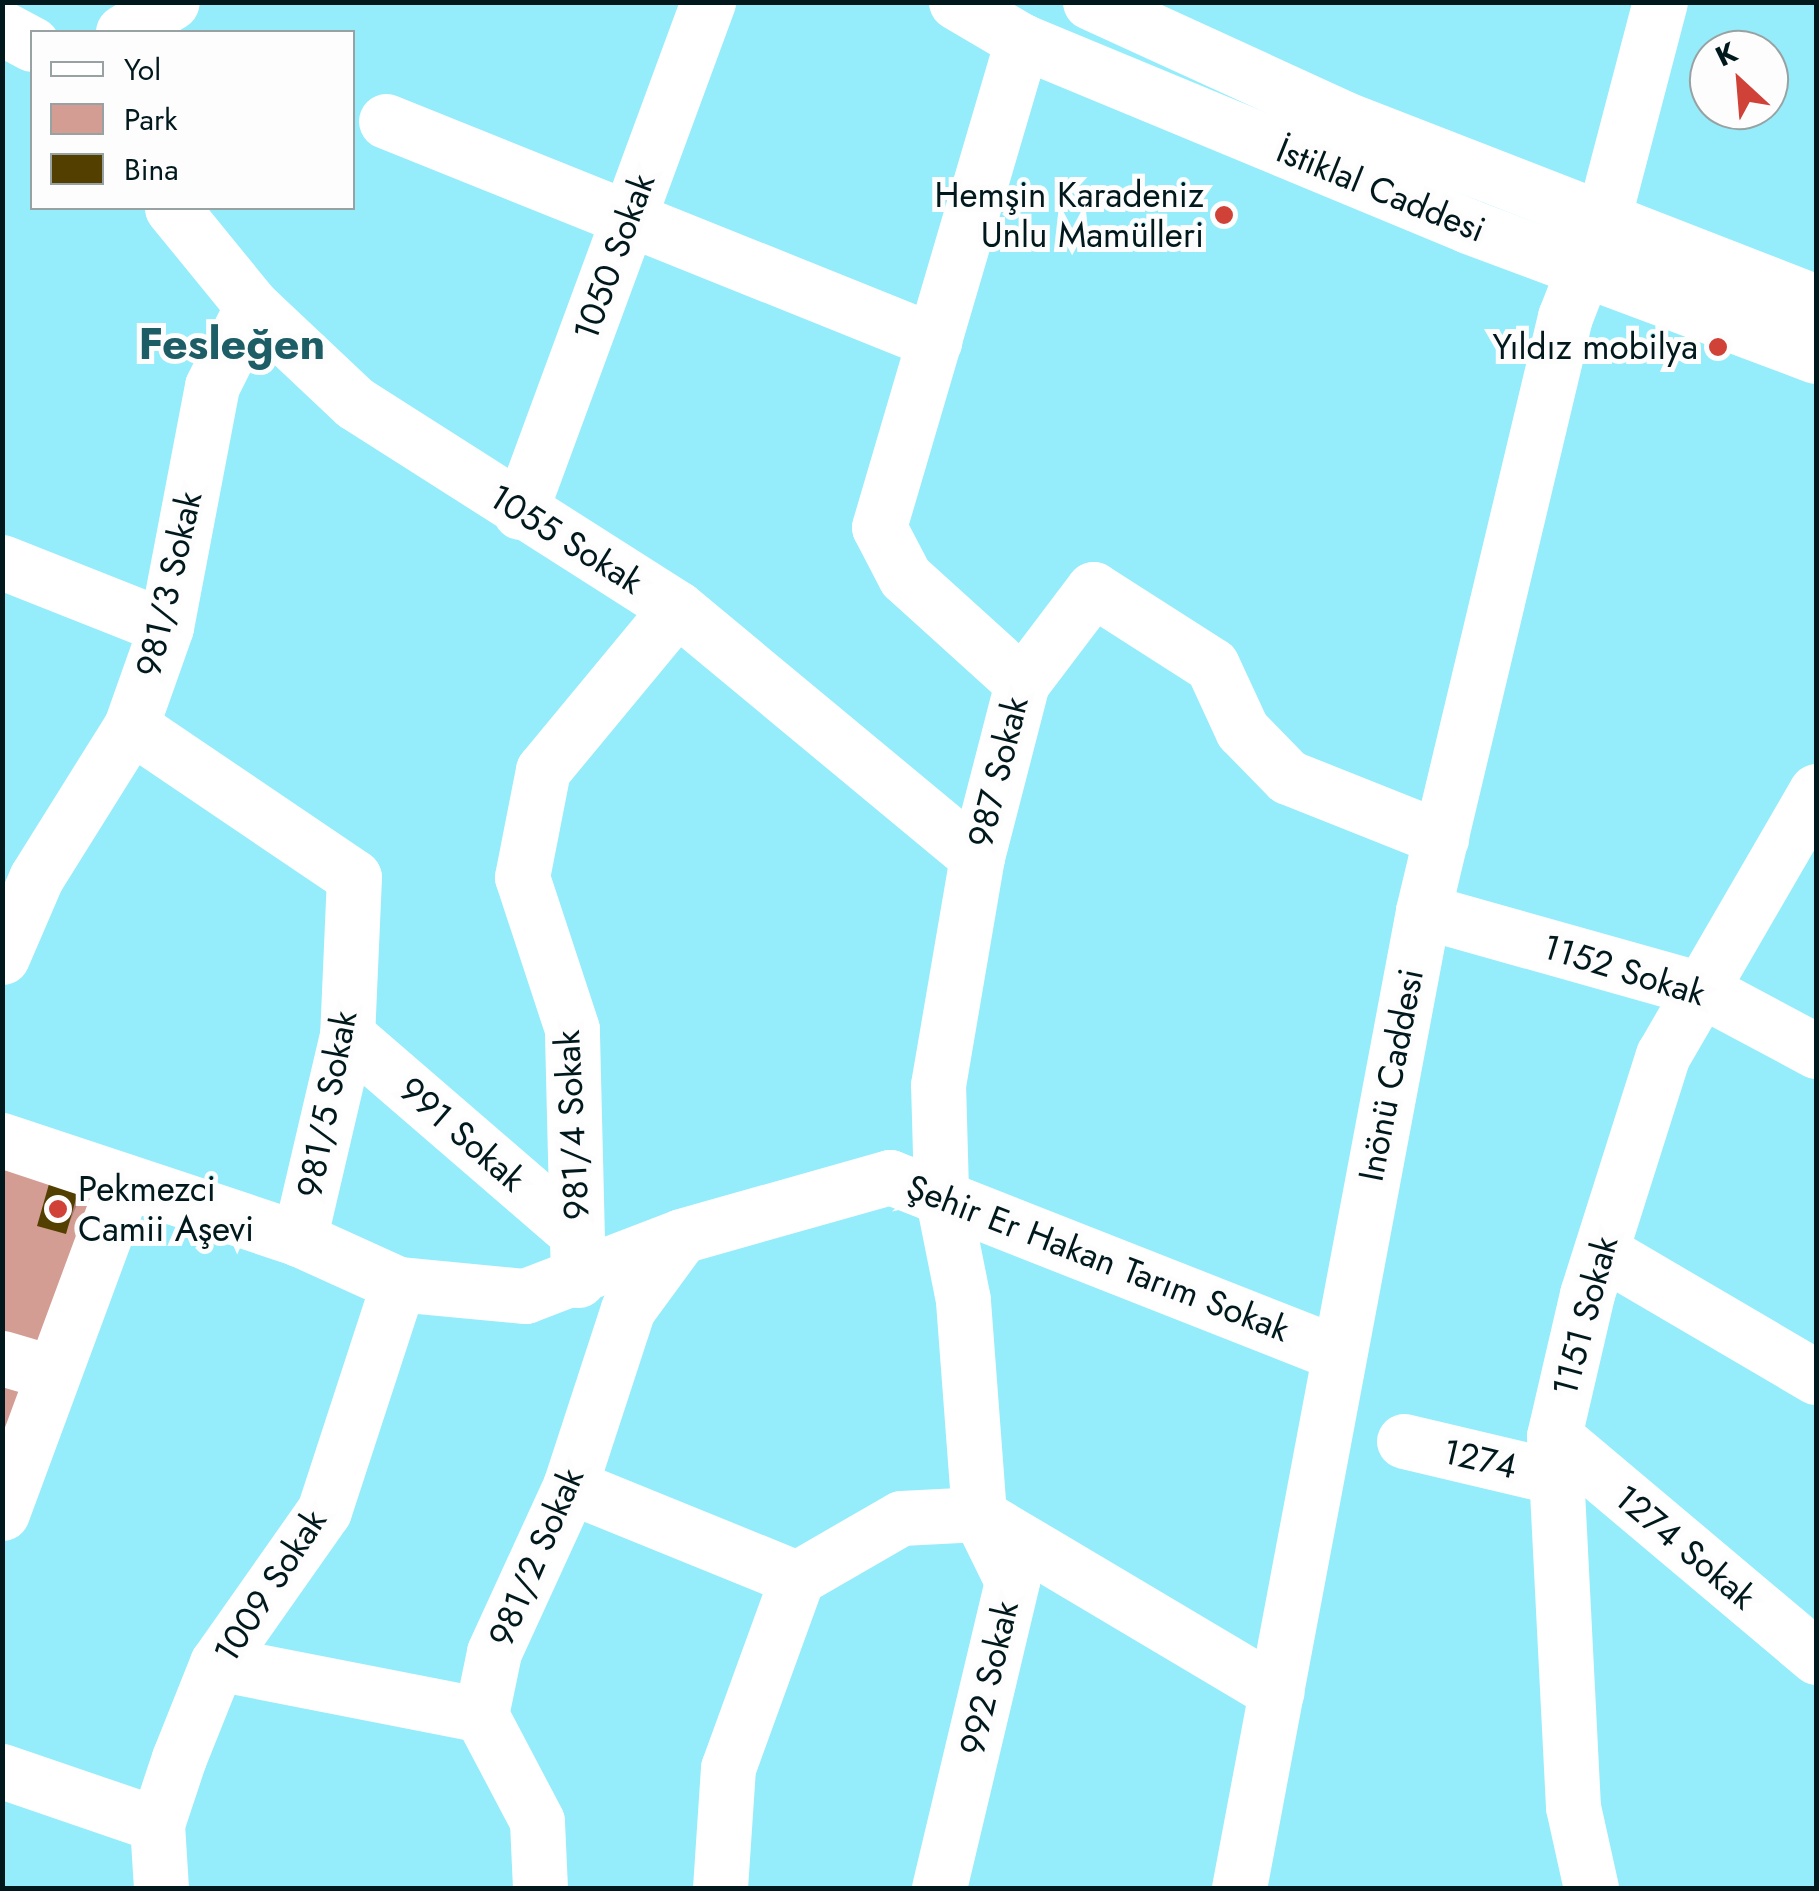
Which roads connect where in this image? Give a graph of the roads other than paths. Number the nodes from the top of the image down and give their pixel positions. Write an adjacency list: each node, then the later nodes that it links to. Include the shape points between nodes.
1 (172, 2): 7 (street)
2 (708, 2): 12 (street, 1050 Sokak)
3 (956, 2): 8 (street, İstiklal Caddesi)
4 (1090, 2): 13 (street, İstiklal Caddesi, via 1346,119)
5 (1660, 2): 13 (street, Inönü Caddesi)
6 (2, 28): 9 (street)
7 (126, 30)
8 (1022, 41): 14 (street, İstiklal Caddesi); 17 (street, 987 Sokak)
9 (30, 43)
10 (386, 122): 12 (street)
11 (174, 210): 16 (street, 1055 Sokak)
12 (628, 218): 17 (street); 19 (street, 1050 Sokak)
13 (1603, 219): 14 (street, Inönü Caddesi); 15 (street, İstiklal Caddesi)
14 (1578, 268): 18 (street, İstiklal Caddesi); 26 (street, Inönü Caddesi)
15 (1816, 302)
16 (252, 306): 19 (street, 1055 Sokak, via 355,403); 22 (street, 981/3 Sokak, via 212,386)
17 (934, 341): 23 (street, 987 Sokak, via 878,527 905,576)
18 (1816, 356)
19 (520, 512): 21 (street, 1055 Sokak)
20 (2, 562): 22 (street)
21 (677, 608): 27 (street, 1055 Sokak); 39 (street, 981/4 Sokak, via 543,770 522,877 572,1029)
22 (166, 627): 24 (street, 981/3 Sokak)
23 (1022, 683): 26 (street, via 1093,589 1212,665 1242,730 1288,777); 27 (street, 987 Sokak)
24 (131, 726): 29 (street, 981/3 Sokak, via 36,878); 31 (street, 981/5 Sokak, via 354,878)
25 (1816, 790): 30 (street, 1151 Sokak)
26 (1441, 838): 28 (street, Inönü Caddesi)
27 (977, 857): 35 (street, 987 Sokak, via 938,1085)
28 (1423, 911): 30 (street, 1152 Sokak); 41 (street, Inönü Caddesi)
29 (2, 957)
30 (1700, 989): 32 (street, 1152 Sokak); 38 (street, 1151 Sokak, via 1663,1055)
31 (347, 1036): 37 (street, 981/5 Sokak); 39 (street, 991 Sokak)
32 (1816, 1050)
33 (2, 1140): 34 (street, Şehir Er Hakan Tarım Sokak)
34 (126, 1181): 37 (street, Şehir Er Hakan Tarım Sokak); 42 (street)
35 (941, 1190): 36 (street, Şehir Er Hakan Tarım Sokak, via 890,1177); 41 (street, Şehir Er Hakan Tarım Sokak); 48 (street, 987 Sokak, via 963,1300)
36 (682, 1236): 39 (street, Şehir Er Hakan Tarım Sokak); 46 (street, 981/2 Sokak, via 628,1309)
37 (300, 1239): 40 (street, Şehir Er Hakan Tarım Sokak)
38 (1601, 1251): 43 (street); 45 (street, 1151 Sokak)
39 (577, 1257): 40 (street, Şehir Er Hakan Tarım Sokak, via 524,1296)
40 (398, 1284): 51 (street, 1009 Sokak, via 324,1511)
41 (1336, 1353): 52 (street, Inönü Caddesi)
42 (28, 1366): 47 (street)
43 (1816, 1377)
44 (1404, 1442): 45 (street, 1274)
45 (1555, 1457): 50 (street, 1274 Sokak); 61 (street, 1151 Sokak, via 1573,1807)
46 (570, 1486): 49 (street); 53 (street, 981/2 Sokak, via 494,1652)
47 (2, 1513)
48 (979, 1514): 49 (street, via 901,1518); 52 (street, via 1036,1557); 59 (street, 992 Sokak, via 1012,1580)
49 (797, 1578): 58 (street, via 728,1768)
50 (1816, 1657)
51 (217, 1662): 53 (street, via 361,1698); 55 (street, 1009 Sokak)
52 (1276, 1692): 60 (street, Inönü Caddesi)
53 (481, 1715): 57 (street, via 537,1822)
54 (2, 1771): 55 (street)
55 (157, 1824): 56 (street, 1009 Sokak)
56 (161, 1888)
57 (540, 1888)
58 (720, 1888)
59 (939, 1888)
60 (1239, 1888)
61 (1591, 1888)

